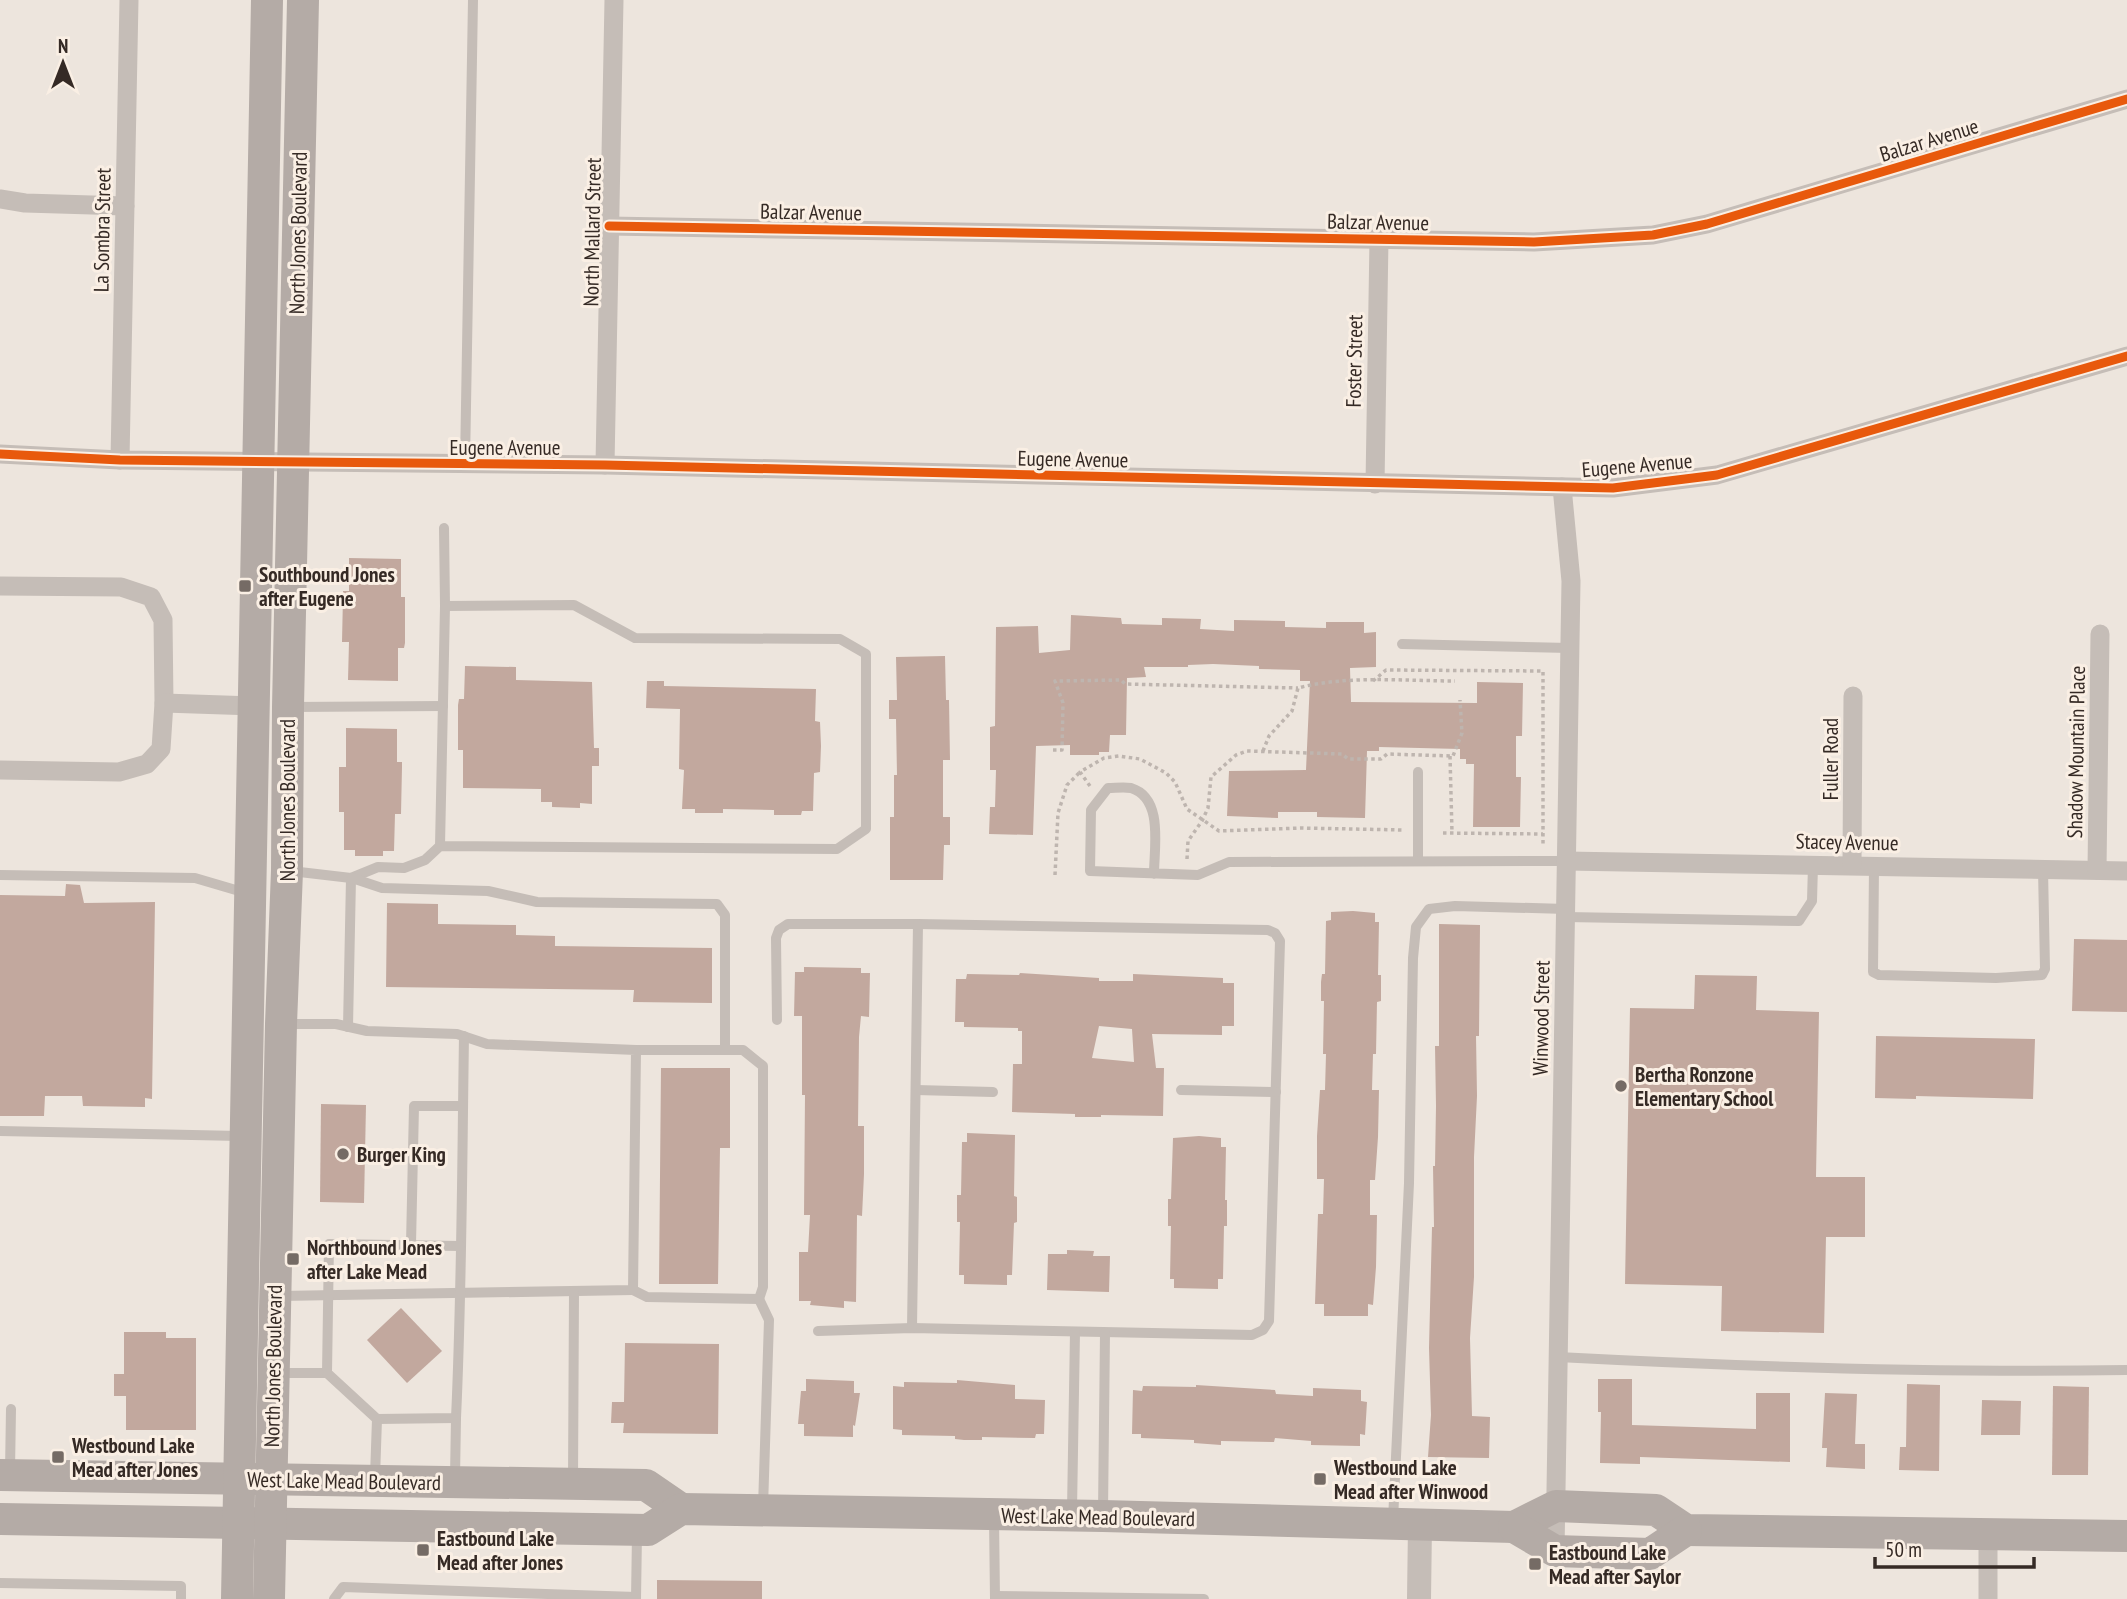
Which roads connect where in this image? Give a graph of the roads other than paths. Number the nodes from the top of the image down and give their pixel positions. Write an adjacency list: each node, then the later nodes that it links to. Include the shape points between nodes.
1 (129, 0): 8 (street, La Sombra Street)
2 (267, 0): 14 (main road, North Jones Boulevard)
3 (303, 0): 15 (main road, North Jones Boulevard)
4 (472, 0): 16 (lane)
5 (614, 0): 9 (street, North Mallard Street)
6 (2127, 99): 10 (street, Balzar Avenue, via 1707,224 1653,235 1534,242)
7 (0, 199): 8 (street)
8 (125, 206): 13 (street, La Sombra Street)
9 (609, 226): 10 (street, Balzar Avenue); 17 (street, North Mallard Street)
10 (1379, 239): 18 (street, Foster Street)
11 (2127, 356): 19 (street, Eugene Avenue, via 1717,475 1613,488)
12 (0, 454): 13 (street, Eugene Avenue)
13 (120, 460): 14 (street, Eugene Avenue)
14 (257, 462): 15 (street, Eugene Avenue); 28 (main road, North Jones Boulevard)
15 (293, 462): 16 (street, Eugene Avenue); 30 (main road, North Jones Boulevard)
16 (465, 464): 17 (street, Eugene Avenue)
17 (604, 465): 18 (street, Eugene Avenue)
18 (1375, 484): 19 (street, Eugene Avenue)
19 (1562, 487): 25 (street, Winwood Street, via 1571,581)
20 (444, 527): 22 (lane)
21 (0, 586): 27 (street, via 121,587 151,597 163,620)
22 (444, 606): 29 (lane); 33 (lane, via 574,606 635,638 840,639 866,654 866,829 837,849)
23 (2100, 634): 40 (street, Shadow Mountain Place)
24 (1402, 645): 25 (lane)
25 (1570, 648): 35 (street, Winwood Street)
26 (1853, 696): 37 (street, Fuller Road)
27 (164, 703): 28 (street); 31 (street, via 161,749 147,764 119,772)
28 (254, 706): 46 (main road, North Jones Boulevard)
29 (443, 706): 30 (lane); 33 (lane)
30 (288, 707): 41 (main road, North Jones Boulevard)
31 (0, 770)
32 (1418, 772): 34 (lane)
33 (440, 846): 45 (lane, via 425,860 404,868 379,867)
34 (1418, 861): 35 (lane); 43 (lane, via 1229,862 1198,875)
35 (1566, 861): 36 (street, Stacey Avenue); 47 (street, Winwood Street)
36 (1812, 864): 37 (street, Stacey Avenue); 47 (lane, via 1812,901 1799,920)
37 (1852, 865): 38 (street, Stacey Avenue)
38 (1874, 866): 39 (street, Stacey Avenue); 39 (lane, via 1873,972 1984,978 2042,975 2046,969)
39 (2043, 869): 40 (street, Stacey Avenue)
40 (2097, 870): 42 (street, Stacey Avenue)
41 (287, 871): 45 (lane); 46 (main road); 50 (main road, North Jones Boulevard)
42 (2127, 871)
43 (1154, 874): 43 (lane, via 1090,871 1091,810 1108,788 1131,788 1147,799 1154,817)
44 (0, 875): 46 (lane)
45 (351, 878): 51 (lane); 54 (lane, via 382,888 488,891 537,902 717,904 725,915)
46 (250, 882): 61 (main road, North Jones Boulevard)
47 (1566, 913): 74 (street, Winwood Street); 95 (lane, via 1455,906 1429,909 1416,927)
48 (918, 924): 49 (lane, via 788,924 779,930); 55 (lane); 58 (lane, via 1275,933 1280,941)
49 (776, 1020)
50 (281, 1024): 51 (lane); 68 (main road, North Jones Boulevard)
51 (348, 1027): 52 (lane)
52 (464, 1036): 53 (lane, via 487,1044); 59 (lane)
53 (636, 1050): 54 (lane); 64 (lane)
54 (725, 1050): 69 (lane, via 743,1050 763,1066 763,1287)
55 (916, 1090): 57 (lane); 70 (lane)
56 (1181, 1090): 58 (lane)
57 (993, 1092)
58 (1276, 1092): 73 (lane, via 1269,1321 1263,1330 1252,1335)
59 (463, 1106): 62 (lane, via 414,1106); 63 (lane)
60 (0, 1131): 61 (lane)
61 (244, 1136): 82 (main road, North Jones Boulevard)
62 (411, 1244): 63 (lane); 67 (lane, via 329,1244)
63 (460, 1246): 66 (lane)
64 (633, 1290): 65 (lane); 69 (lane, via 647,1297)
65 (574, 1292): 66 (lane); 86 (lane)
66 (462, 1293): 67 (lane); 79 (lane)
67 (328, 1295): 68 (lane); 77 (lane)
68 (275, 1296): 76 (main road, North Jones Boulevard)
69 (759, 1299): 89 (lane, via 769,1320)
70 (912, 1328): 71 (lane); 72 (lane)
71 (818, 1331)
72 (1075, 1332): 73 (lane); 91 (lane)
73 (1105, 1333): 91 (lane)
74 (1558, 1357): 75 (lane, via 1990,1372); 87 (street, Winwood Street)
75 (2127, 1370)
76 (273, 1373): 77 (lane); 83 (main road, North Jones Boulevard)
77 (327, 1373): 80 (lane)
78 (11, 1409): 81 (lane)
79 (456, 1418): 80 (lane); 85 (lane)
80 (377, 1419): 84 (lane)
81 (5, 1475): 82 (main road, West Lake Mead Boulevard)
82 (239, 1479): 83 (main road, West Lake Mead Boulevard); 93 (main road, North Jones Boulevard)
83 (271, 1479): 84 (main road, West Lake Mead Boulevard); 94 (main road, North Jones Boulevard)
84 (375, 1481): 85 (main road, West Lake Mead Boulevard)
85 (455, 1482): 86 (main road, West Lake Mead Boulevard)
86 (573, 1484): 88 (main road, West Lake Mead Boulevard, via 646,1485)
87 (1556, 1506): 96 (main road, West Lake Mead Boulevard); 98 (main road, West Lake Mead Boulevard, via 1656,1510); 101 (street, Winwood Street)
88 (681, 1509): 89 (main road, West Lake Mead Boulevard); 97 (main road, West Lake Mead Boulevard, via 648,1530)
89 (763, 1511): 90 (main road, West Lake Mead Boulevard)
90 (994, 1514): 91 (main road, West Lake Mead Boulevard); 103 (lane)
91 (1088, 1516): 95 (main road, West Lake Mead Boulevard)
92 (0, 1519): 93 (main road, West Lake Mead Boulevard)
93 (238, 1524): 94 (main road, West Lake Mead Boulevard); 106 (main road, North Jones Boulevard)
94 (271, 1524): 97 (main road, West Lake Mead Boulevard); 107 (main road, North Jones Boulevard)
95 (1407, 1524): 96 (main road, West Lake Mead Boulevard); 110 (street)
96 (1514, 1527): 101 (main road, West Lake Mead Boulevard)
97 (637, 1530): 104 (lane)
98 (1686, 1530): 99 (main road); 101 (main road, West Lake Mead Boulevard, via 1650,1554)
99 (1988, 1533): 100 (main road); 111 (street)
100 (2127, 1536)
101 (1556, 1550)
102 (0, 1583): 105 (lane, via 181,1586)
103 (995, 1597): 109 (lane)
104 (636, 1598): 108 (lane, via 342,1587)
105 (181, 1599)
106 (237, 1599)
107 (269, 1599)
108 (334, 1599)
109 (1204, 1599)
110 (1419, 1599)
111 (1988, 1599)

